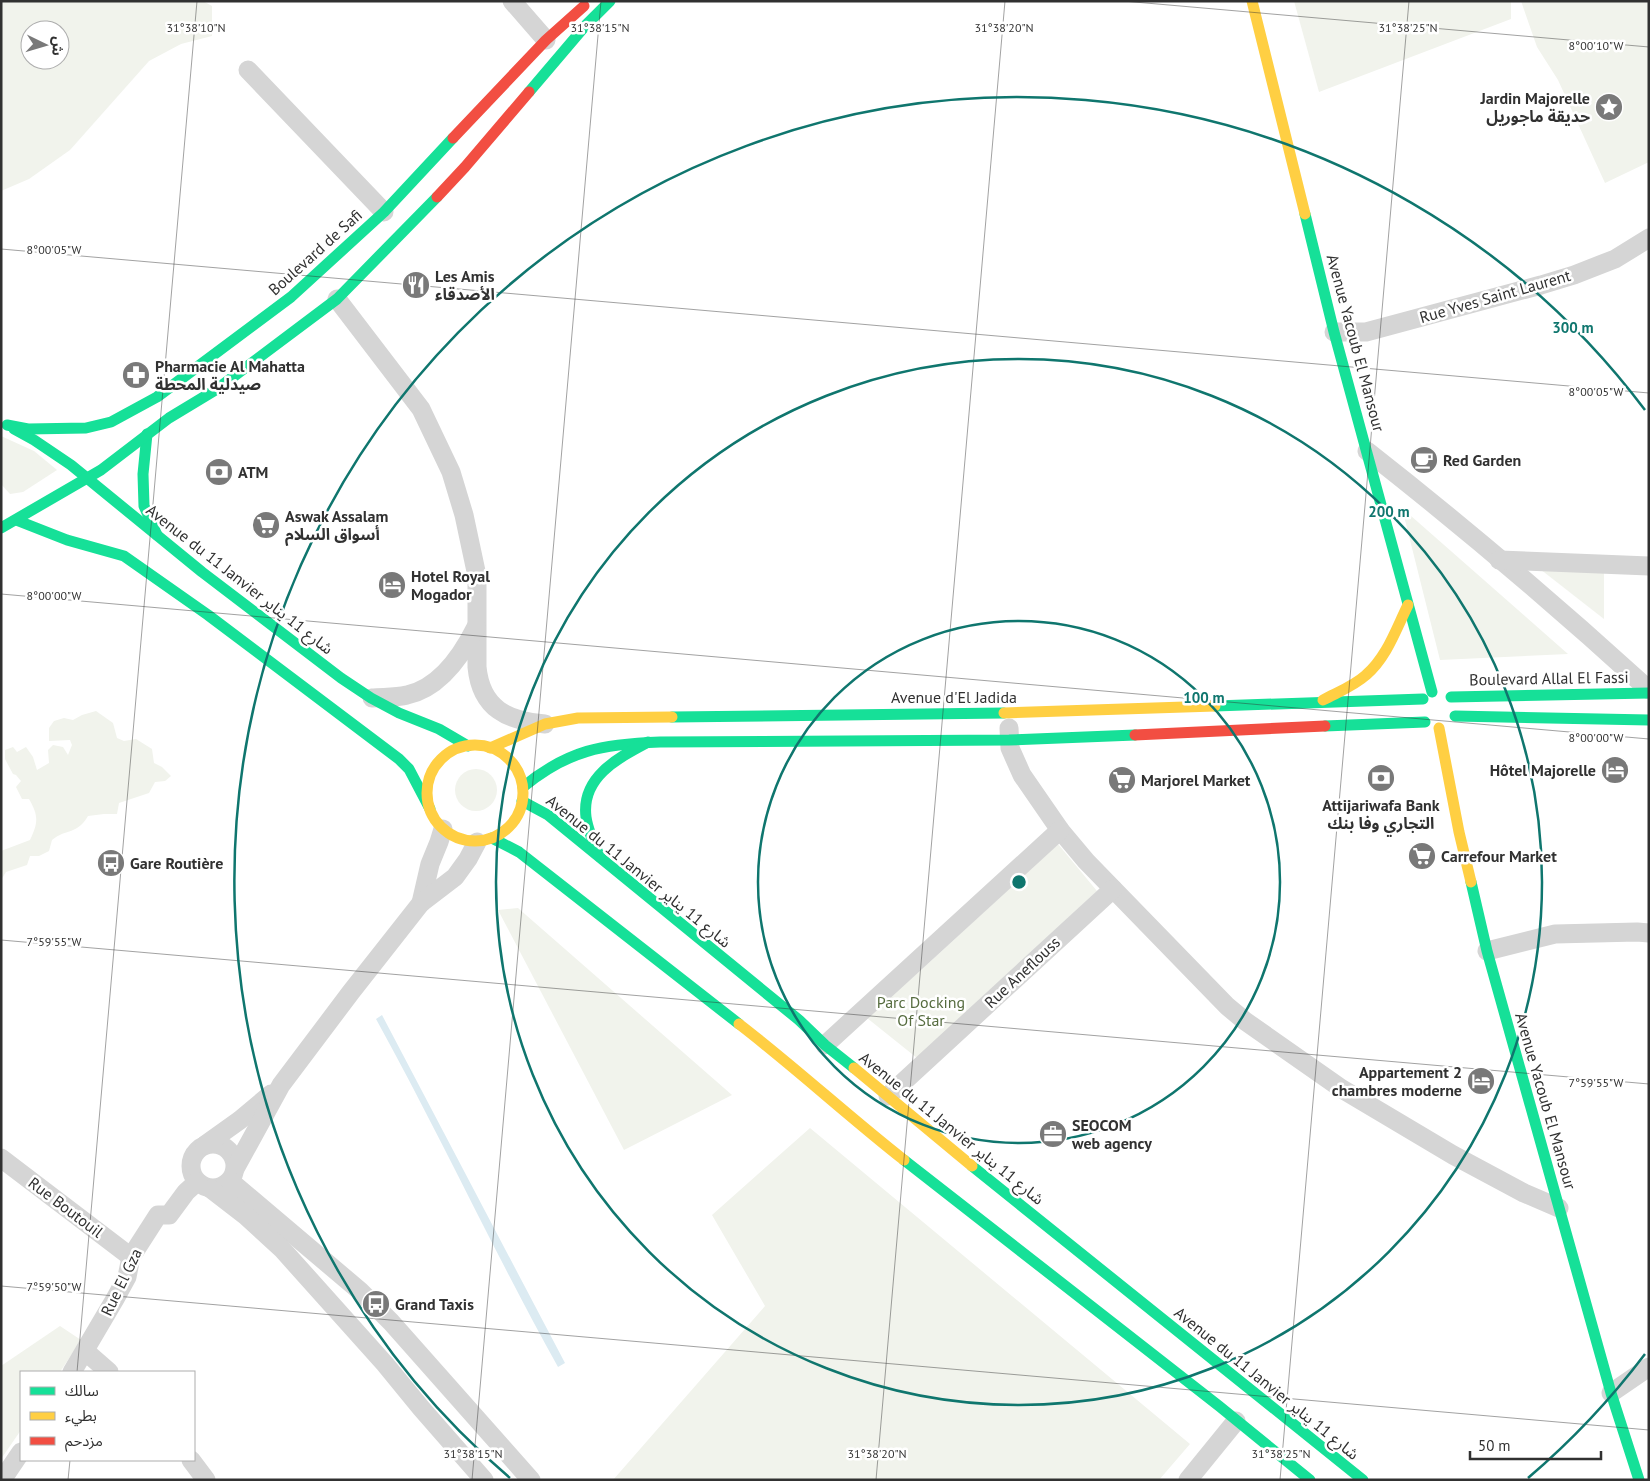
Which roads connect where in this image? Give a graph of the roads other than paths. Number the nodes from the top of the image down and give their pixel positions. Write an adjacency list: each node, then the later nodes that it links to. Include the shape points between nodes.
1 (512, 1): 7 (street)
2 (589, 1): 5 (main road, Boulevard de Safi)
3 (610, 1): 6 (main road, Boulevard de Safi)
4 (1252, 1): 13 (main road, Avenue Yacoub El Mansour)
5 (578, 12): 6 (main road); 7 (main road, Boulevard de Safi)
6 (586, 25): 9 (main road, Boulevard de Safi, via 497,130)
7 (546, 40): 9 (main road, Boulevard de Safi)
8 (248, 70): 9 (street)
9 (398, 215): 11 (main road, Boulevard de Safi); 12 (main road, Boulevard de Safi)
10 (1649, 238): 13 (street, Rue Yves Saint Laurent, via 1615,259 1541,285 1366,332)
11 (337, 299): 12 (main road, Boulevard de Safi); 24 (street, via 421,409 451,472 477,576)
12 (300, 309): 14 (main road, Boulevard de Safi, via 111,422 86,428 28,428); 15 (main road, Boulevard de Safi, via 217,389)
13 (1334, 332): 16 (main road, Avenue Yacoub El Mansour)
14 (4, 424): 17 (main road, Avenue du 11 Janvier شارع 11 يناير, via 37,440)
15 (147, 434): 17 (main road, Boulevard de Safi); 20 (main road, via 142,474 144,506)
16 (1367, 451): 21 (street); 23 (main road, Avenue Yacoub El Mansour)
17 (88, 478): 18 (main road, Boulevard de Safi); 20 (main road, Avenue du 11 Janvier شارع 11 يناير)
18 (16, 520): 19 (main road, Boulevard de Safi); 41 (main road, via 67,540 124,556 399,759 409,769)
19 (1, 528)
20 (157, 537): 27 (main road, Avenue du 11 Janvier شارع 11 يناير)
21 (1499, 560): 22 (street); 25 (street)
22 (1649, 566)
23 (1408, 605): 28 (main road, via 1372,670); 29 (main road, Avenue Yacoub El Mansour)
24 (476, 626): 27 (street, via 454,662 429,685 408,695); 33 (street, via 478,674 485,696 507,716 523,722)
25 (1649, 692): 26 (main road, Boulevard Allal El Fassi)
26 (1451, 697): 29 (main road, via 1439,691); 31 (main road, via 1455,702)
27 (371, 698): 37 (main road, Avenue du 11 Janvier شارع 11 يناير)
28 (1319, 702): 29 (main road, Avenue d'El Jadida); 30 (main road, Avenue d'El Jadida)
29 (1424, 707): 34 (main road, via 1431,726); 35 (main road)
30 (1008, 713): 33 (main road, Avenue d'El Jadida, via 608,717); 35 (street)
31 (1455, 716): 32 (main road); 34 (main road, via 1446,726)
32 (1649, 720)
33 (545, 724): 38 (main road, Avenue d'El Jadida)
34 (1439, 728): 49 (main road, Avenue Yacoub El Mansour)
35 (1009, 740): 36 (main road); 43 (street, via 1014,761)
36 (648, 742): 39 (main road, via 591,750 545,770); 45 (main road, via 612,762 590,787 585,803 586,818)
37 (468, 746): 38 (main road); 41 (main road, via 451,752 434,768 428,785)
38 (490, 748): 39 (main road, via 509,759 519,773)
39 (523, 787): 40 (main road)
40 (522, 801): 44 (main road, via 514,822 505,831); 45 (main road, Avenue du 11 Janvier شارع 11 يناير, via 548,815)
41 (430, 809): 42 (main road)
42 (443, 829): 44 (main road, via 457,838); 47 (street, via 430,864)
43 (1060, 830): 46 (street); 50 (street)
44 (484, 840): 47 (street, via 455,877); 64 (main road, via 519,852 773,1050 854,1120)
45 (602, 860): 50 (main road, Avenue du 11 Janvier شارع 11 يناير, via 799,1020)
46 (1113, 889): 52 (street, Rue Aneflouss); 57 (street, via 1245,1021 1342,1090 1453,1155)
47 (422, 903): 51 (street)
48 (1649, 934): 49 (street, via 1555,934)
49 (1487, 951): 57 (main road, Avenue Yacoub El Mansour)
50 (825, 1045): 52 (main road, Avenue du 11 Janvier شارع 11 يناير)
51 (281, 1085): 53 (street); 55 (street)
52 (888, 1096): 73 (main road, Avenue du 11 Janvier شارع 11 يناير)
53 (205, 1145): 55 (street, via 222,1146 229,1151 234,1158); 56 (street, via 193,1157 191,1166 192,1174)
54 (1, 1158): 58 (street, Rue Boutouil)
55 (233, 1174): 56 (street, via 221,1187); 70 (street, via 391,1322)
56 (204, 1185): 58 (street, Rue El Gza, via 186,1192 169,1215 158,1215); 69 (street, via 246,1216 282,1249 386,1364)
57 (1559, 1208): 63 (main road, Avenue Yacoub El Mansour)
58 (131, 1257): 59 (street, Rue El Gza, via 127,1276)
59 (85, 1351): 61 (street, Rue El Gza); 62 (street)
60 (1649, 1367): 63 (street)
61 (73, 1371)
62 (108, 1371)
63 (1611, 1393): 74 (main road, Avenue Yacoub El Mansour)
64 (1236, 1421): 71 (street); 72 (main road)
65 (20, 1453): 67 (street)
66 (192, 1461): 68 (street)
67 (2, 1480)
68 (206, 1480)
69 (484, 1480)
70 (530, 1480)
71 (1188, 1480)
72 (1310, 1480)
73 (1363, 1480)
74 (1639, 1480)

